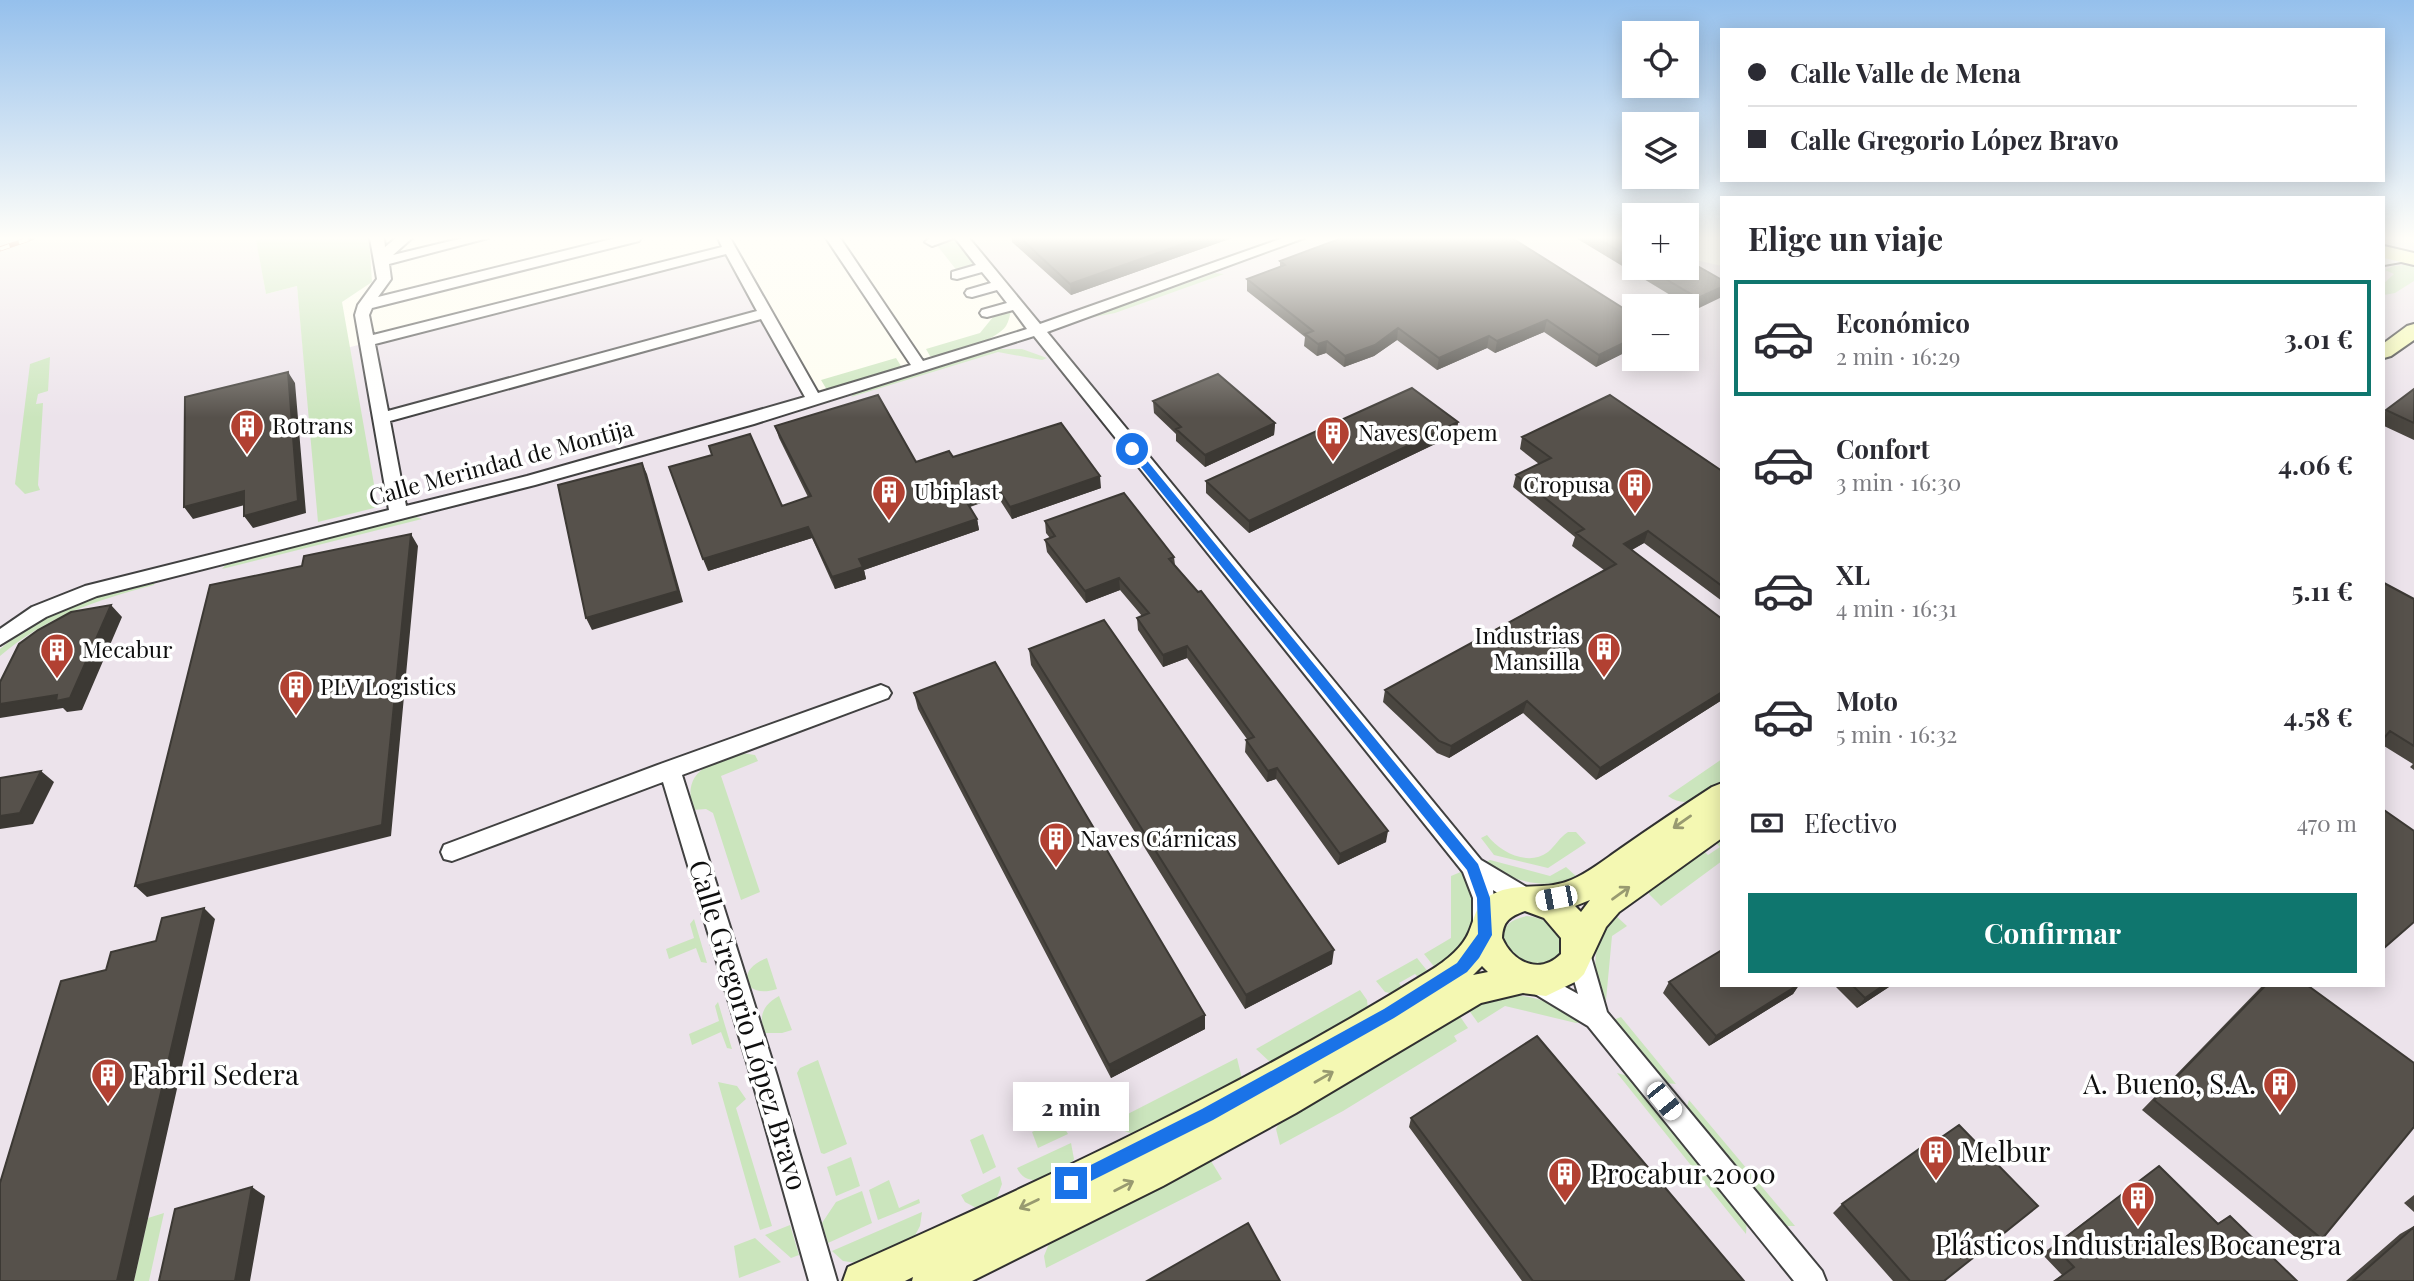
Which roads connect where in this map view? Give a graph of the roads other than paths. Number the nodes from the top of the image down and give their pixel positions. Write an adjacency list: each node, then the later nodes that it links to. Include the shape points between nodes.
1 (371, 298): 8 (street)
2 (394, 298): 8 (street)
3 (527, 298): 17 (street)
4 (757, 298): 11 (street)
5 (873, 298): 21 (street)
6 (1010, 298): 9 (street)
7 (1131, 298): 13 (street, Calle Merindad de Montija)
8 (365, 305): 17 (street, via 362,315)
9 (1017, 306): 12 (street); 13 (street, via 1045,317); 15 (street); 18 (street, Calle Merindad de Montija, via 1012,326)
10 (2414, 311): 16 (main road)
11 (766, 313): 22 (street); 23 (street)
12 (986, 313)
13 (1078, 317): 15 (street, Calle Merindad de Montija); 20 (street, via 1060,336)
14 (2414, 330): 19 (main road)
15 (1035, 331): 18 (street, Calle Merindad de Montija); 20 (street)
16 (2385, 332)
17 (367, 341): 23 (street)
18 (988, 346): 20 (street, via 1016,345); 21 (street, Calle Merindad de Montija)
19 (2385, 351)
20 (1054, 354): 31 (street)
21 (920, 367): 22 (street, Calle Merindad de Montija)
22 (814, 400): 24 (street, Calle Merindad de Montija)
23 (382, 418): 24 (street)
24 (399, 515): 25 (street, Calle Merindad de Montija, via 92,591 54,605)
25 (0, 638)
26 (881, 693): 27 (street)
27 (670, 769): 30 (street); 37 (street, Calle Gregorio López Bravo)
28 (1720, 796): 32 (main road, one-way to 32, via 1591,886)
29 (1720, 823): 34 (main road, one-way to 29, via 1608,902)
30 (452, 852)
31 (1473, 867): 32 (street); 33 (street, via 1484,898)
32 (1532, 900): 33 (main road, via 1502,904 1489,917); 34 (main road, via 1567,918 1576,931)
33 (1485, 931): 35 (main road, via 1494,958); 38 (main road, one-way to 38, via 1462,967 1276,1077 1023,1207)
34 (1578, 949): 35 (main road, via 1575,962 1563,974); 36 (street)
35 (1528, 979): 36 (street); 39 (main road, one-way to 35, via 1150,1173 1474,990)
36 (1597, 1018): 40 (street)
37 (824, 1281)
38 (862, 1281)
39 (931, 1281)
40 (1812, 1281)

